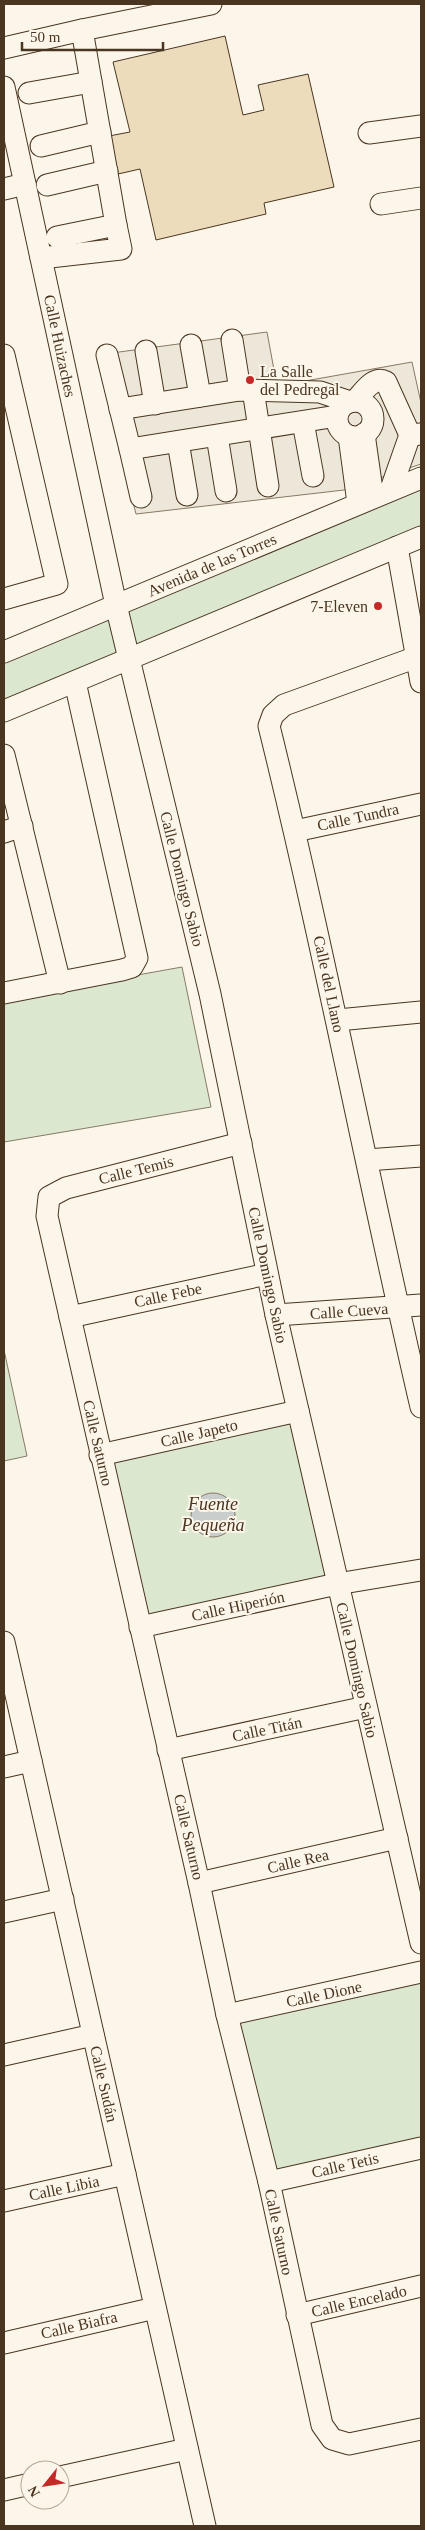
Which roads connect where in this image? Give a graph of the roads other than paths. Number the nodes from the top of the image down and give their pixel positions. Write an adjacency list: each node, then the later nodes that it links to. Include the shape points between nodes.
1 (210, 4): 2 (street)
2 (82, 30): 3 (street); 4 (street)
3 (4, 48)
4 (91, 82): 6 (street); 8 (street)
5 (4, 87): 12 (street, Calle Huizaches)
6 (29, 92)
7 (421, 126): 9 (street)
8 (100, 132): 10 (street); 11 (street)
9 (369, 133)
10 (41, 146)
11 (107, 171): 13 (street); 17 (street)
12 (25, 184): 14 (street); 19 (street, Calle Huizaches)
13 (47, 185)
14 (4, 189)
15 (421, 198): 16 (street)
16 (381, 204)
17 (116, 225): 18 (street); 19 (street, via 121,249)
18 (57, 237)
19 (41, 258): 47 (street, Calle Huizaches)
20 (232, 340): 25 (street)
21 (191, 345): 26 (street)
22 (146, 351): 27 (street)
23 (4, 355): 46 (street, via 56,584)
24 (108, 356): 29 (street)
25 (246, 390): 26 (street); 28 (street, via 320,392); 31 (street)
26 (200, 396): 27 (street)
27 (155, 404): 29 (street)
28 (347, 407): 30 (street); 32 (street, via 338,426); 32 (street, via 364,404 371,412 371,427); 33 (street, via 380,379 386,382)
29 (120, 410): 36 (street)
30 (303, 422): 31 (street); 37 (street)
31 (260, 428): 34 (street); 39 (street)
32 (357, 435): 42 (street)
33 (416, 435): 42 (street)
34 (217, 436): 35 (street); 40 (street)
35 (178, 442): 36 (street); 41 (street)
36 (130, 449): 43 (street)
37 (312, 476)
38 (421, 478): 42 (street, Avenida de las Torres)
39 (268, 486)
40 (226, 491)
41 (187, 494)
42 (374, 496): 47 (street, Avenida de las Torres)
43 (140, 497)
44 (421, 537): 45 (street)
45 (397, 547): 49 (street); 50 (street)
46 (4, 599)
47 (116, 606): 48 (street, Avenida de las Torres); 50 (street, Calle Domingo Sabio)
48 (4, 652)
49 (417, 657): 52 (street); 57 (street, Calle del Llano, via 284,705 272,715 269,726)
50 (130, 659): 51 (street); 62 (street, Calle Domingo Sabio, via 210,994)
51 (75, 682): 53 (street); 58 (street, via 137,958 132,967)
52 (421, 682)
53 (4, 711)
54 (4, 755): 56 (street)
55 (421, 804): 57 (street, Calle Tundra)
56 (13, 829): 58 (street)
57 (295, 831): 61 (street, Calle del Llano)
58 (60, 983): 59 (street)
59 (4, 993)
60 (421, 1012): 61 (street)
61 (338, 1020): 64 (street, Calle del Llano)
62 (241, 1143): 65 (street, Calle Temis, via 66,1188 49,1197); 66 (street, Calle Domingo Sabio)
63 (421, 1156): 64 (street)
64 (367, 1160): 68 (street, Calle del Llano)
65 (47, 1216): 70 (street, Calle Saturno)
66 (267, 1274): 69 (street, Calle Domingo Sabio); 70 (street, Calle Febe)
67 (421, 1305): 68 (street, Calle Cueva)
68 (398, 1307): 69 (street, Calle Cueva); 71 (street, Calle del Llano)
69 (276, 1315): 72 (street, Calle Domingo Sabio)
70 (70, 1317): 73 (street, Calle Saturno)
71 (421, 1407)
72 (298, 1411): 73 (street, Calle Japeto); 75 (street, Calle Domingo Sabio)
73 (100, 1455): 76 (street, Calle Saturno)
74 (421, 1570): 75 (street, Calle Hiperión)
75 (337, 1584): 76 (street, Calle Hiperión); 78 (street, Calle Domingo Sabio)
76 (140, 1627): 79 (street, Calle Saturno)
77 (4, 1642): 80 (street, Calle Sudán)
78 (366, 1707): 79 (street, Calle Titán); 82 (street, Calle Domingo Sabio)
79 (168, 1750): 83 (street, Calle Saturno)
80 (31, 1761): 81 (street); 84 (street, Calle Sudán)
81 (4, 1767)
82 (397, 1838): 83 (street, Calle Rea); 86 (street, Calle Domingo Sabio)
83 (200, 1883): 88 (street, Calle Saturno)
84 (63, 1899): 85 (street); 89 (street, Calle Sudán)
85 (4, 1912)
86 (421, 1944)
87 (421, 1972): 88 (street, Calle Dione)
88 (227, 2015): 93 (street, Calle Saturno)
89 (93, 2035): 90 (street); 92 (street, Calle Sudán)
90 (4, 2055)
91 (421, 2148): 93 (street, Calle Tetis)
92 (125, 2174): 94 (street, Calle Libia); 96 (street, Calle Sudán)
93 (269, 2182): 97 (street, Calle Saturno)
94 (4, 2201)
95 (421, 2286): 97 (street, Calle Encelado)
96 (155, 2308): 98 (street, Calle Biafra); 100 (street, Calle Sudán)
97 (297, 2315): 99 (street, Calle Saturno, via 322,2425 332,2439 349,2444)
98 (4, 2343)
99 (421, 2428)
100 (187, 2449): 101 (street); 104 (street, Calle Sudán)
101 (70, 2476)
102 (20, 2486): 103 (street)
103 (4, 2490)
104 (205, 2526)

